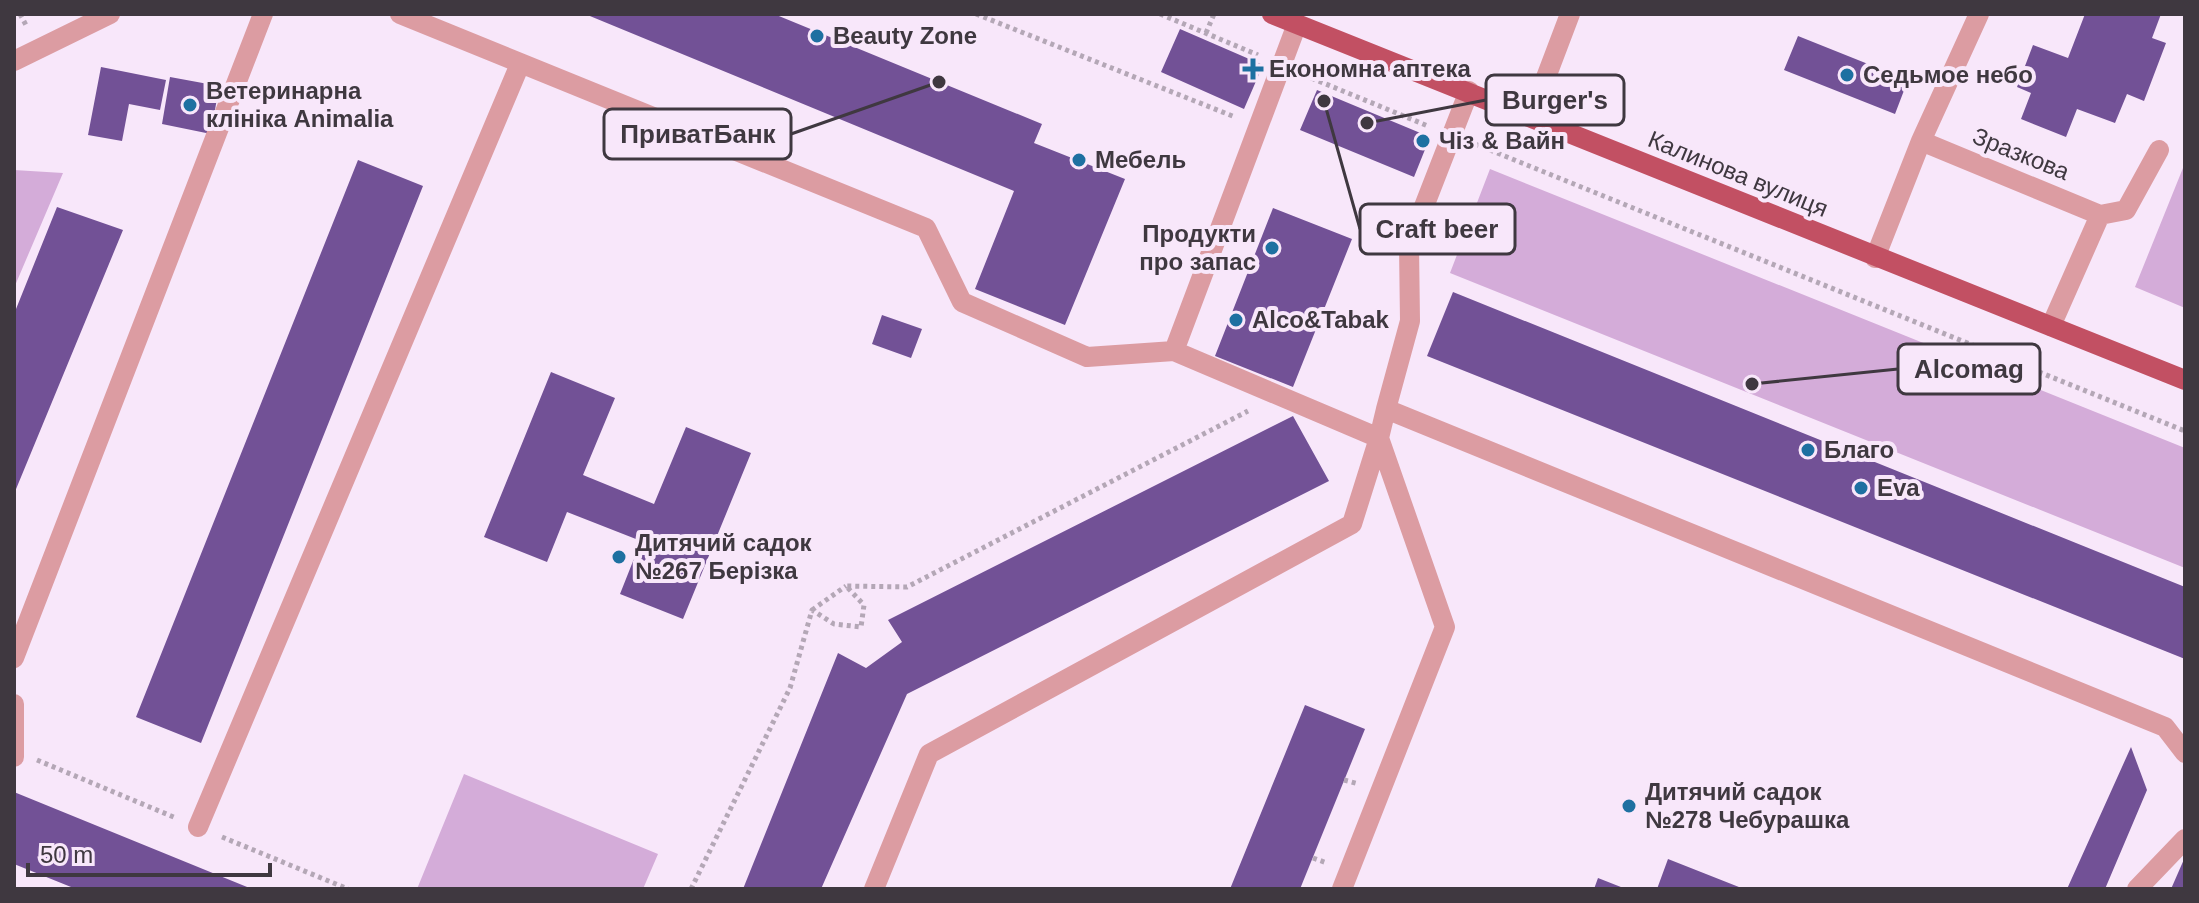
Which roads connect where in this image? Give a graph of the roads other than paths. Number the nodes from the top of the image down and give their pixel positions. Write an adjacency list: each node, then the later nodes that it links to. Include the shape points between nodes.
1 (110, 14): 8 (lane)
2 (263, 14): 21 (lane)
3 (400, 14): 9 (lane)
4 (1272, 14): 7 (main road, Калинова вулиця)
5 (1570, 14): 11 (lane)
6 (1979, 14): 12 (lane)
7 (1297, 24): 10 (main road, Калинова вулиця); 17 (lane)
8 (14, 61)
9 (520, 64): 17 (lane, via 926,228 962,302 1087,357); 25 (lane)
10 (1469, 91): 11 (main road, Калинова вулиця); 19 (lane, via 1409,245 1410,321)
11 (1531, 117): 15 (main road, Калинова вулиця)
12 (1921, 141): 14 (lane, Зразкова); 15 (lane)
13 (2159, 150): 14 (lane, via 2126,210)
14 (2100, 215): 16 (lane)
15 (1875, 258): 16 (main road, Калинова вулиця)
16 (2051, 326): 18 (main road, Калинова вулиця)
17 (1174, 351): 20 (lane)
18 (2185, 380)
19 (1386, 409): 20 (lane); 23 (lane, via 2165,727)
20 (1379, 438): 27 (lane, via 1352,524 929,754); 28 (lane, via 1445,627)
21 (14, 658)
22 (14, 704): 24 (lane)
23 (2185, 753)
24 (14, 757)
25 (198, 827)
26 (2185, 839): 29 (lane)
27 (874, 889)
28 (1342, 889)
29 (2137, 889)

